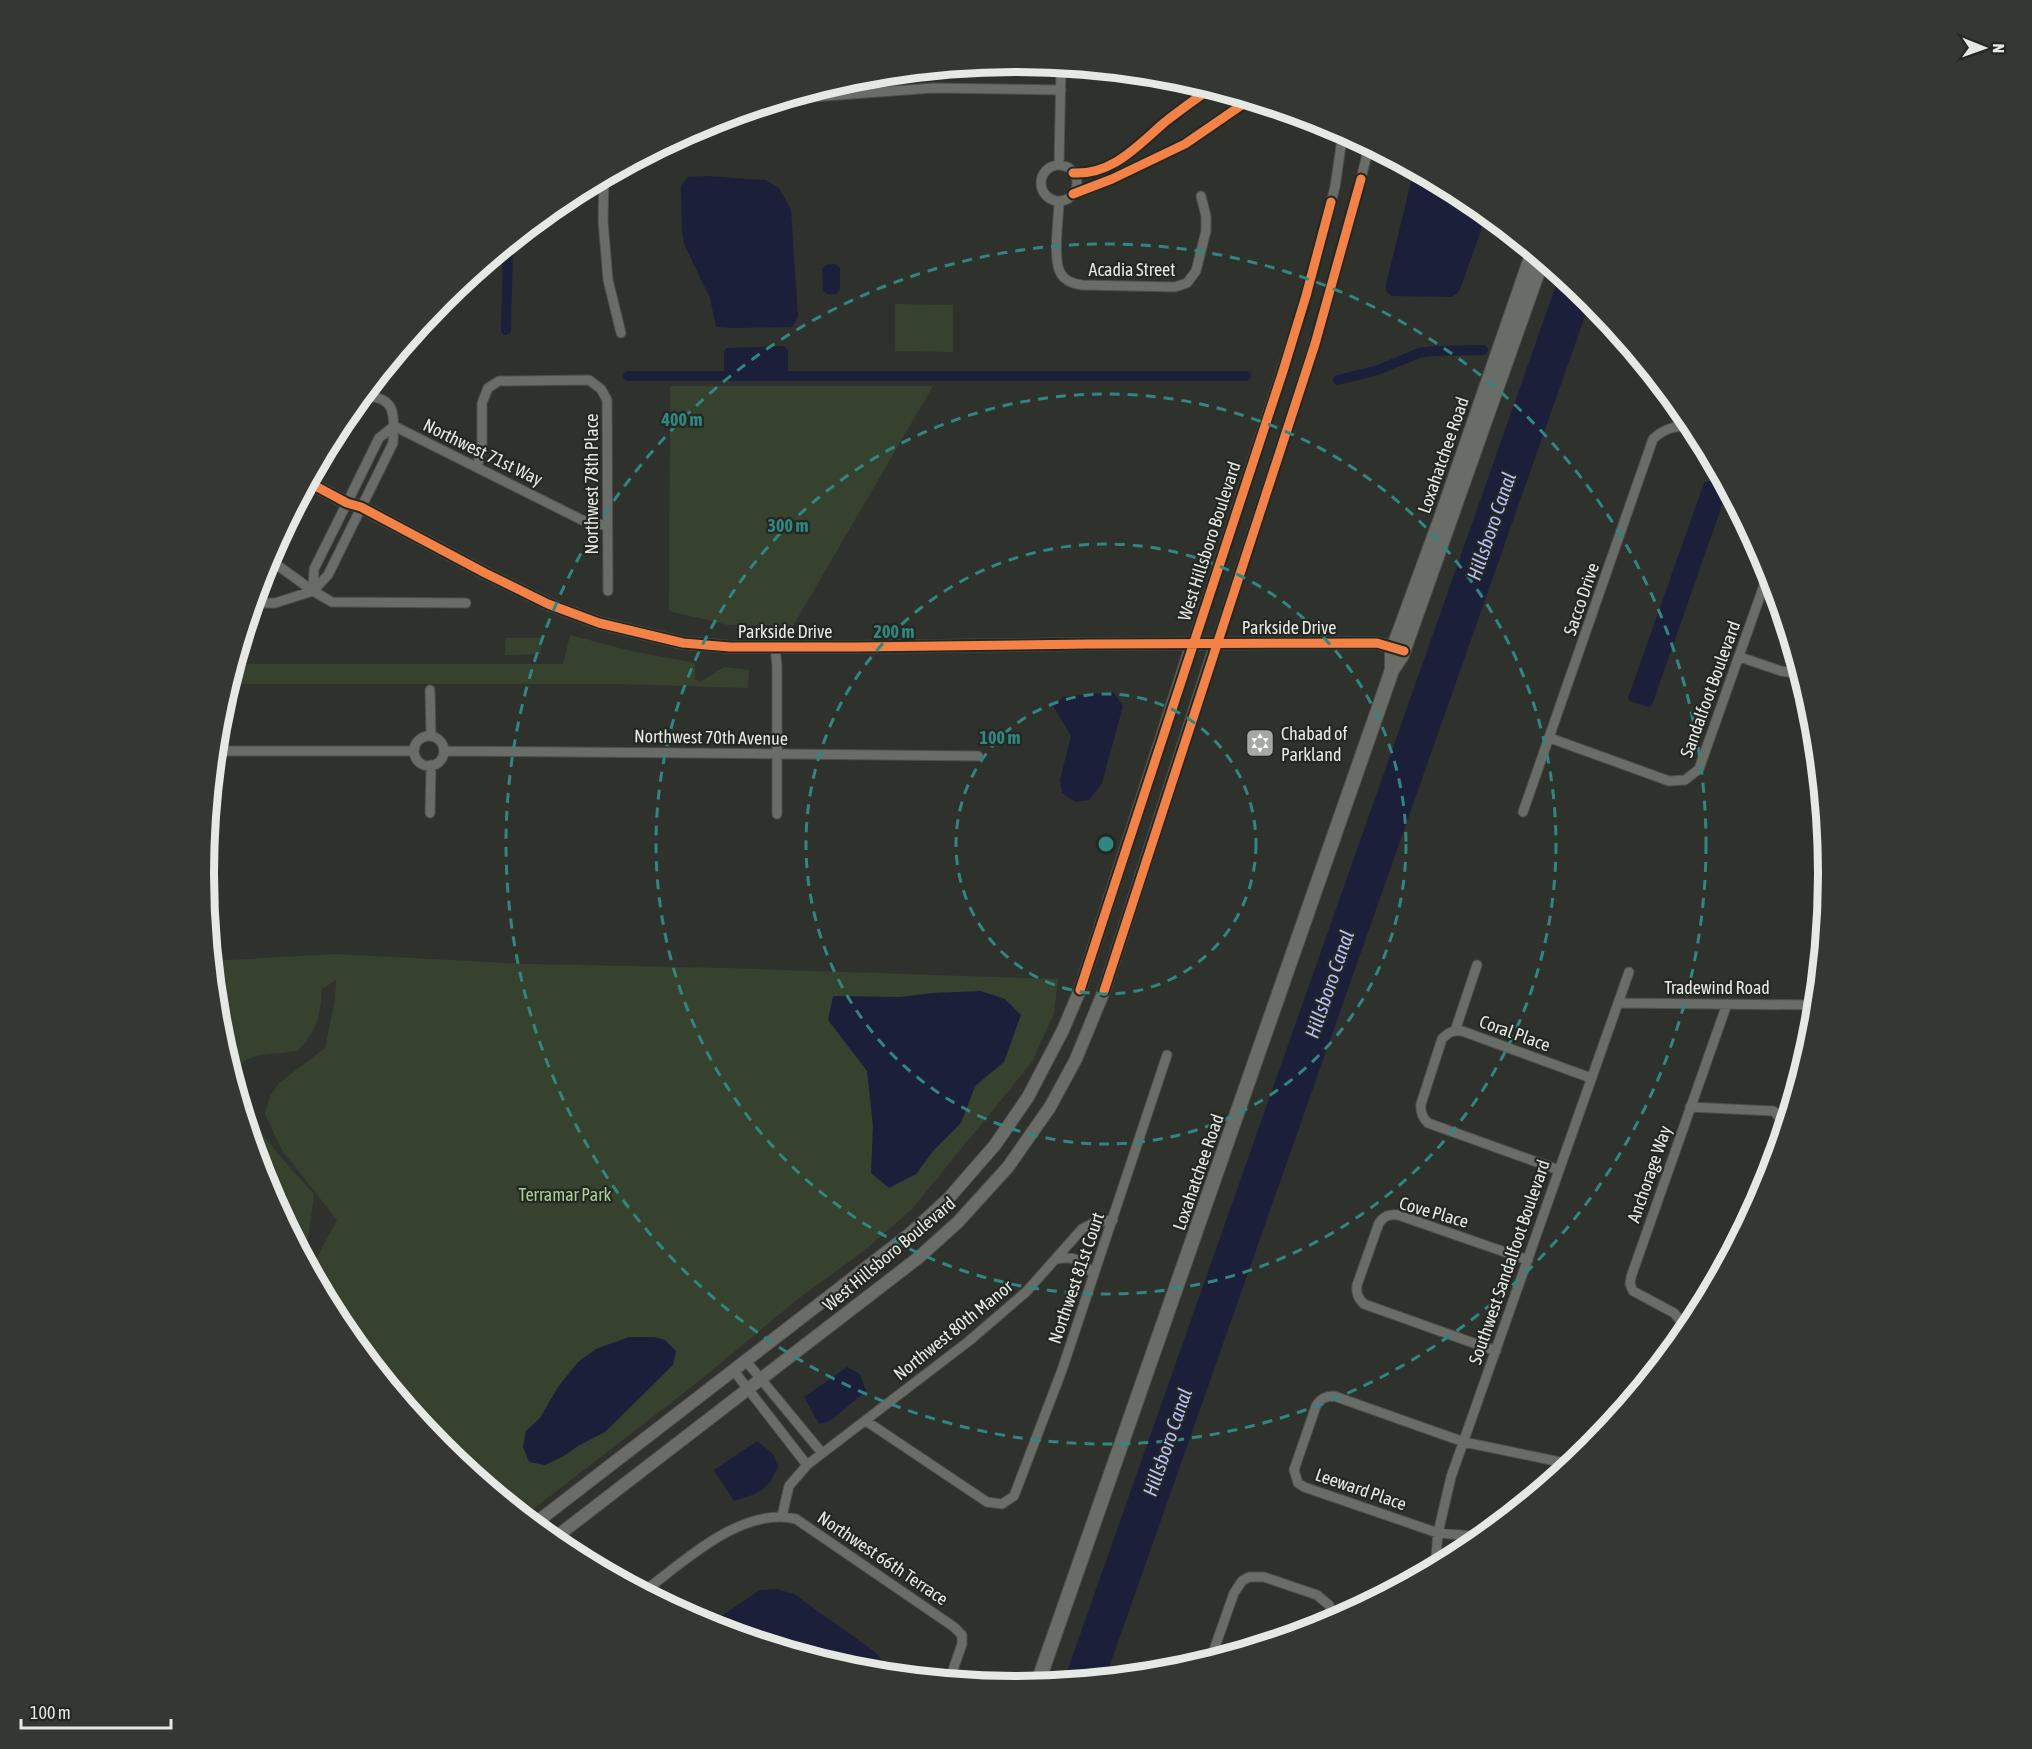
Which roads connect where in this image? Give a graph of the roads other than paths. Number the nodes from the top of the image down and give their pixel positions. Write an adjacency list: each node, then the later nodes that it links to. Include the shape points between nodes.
1 (1061, 74): 2 (street)
2 (1061, 90): 4 (street, via 933,88); 8 (street)
3 (1202, 94): 9 (street, via 1118,161 1089,172)
4 (819, 96)
5 (1242, 105): 11 (street, via 1185,144)
6 (1342, 142): 35 (street, West Hillsboro Boulevard, via 1335,187 1306,296)
7 (1367, 153): 36 (street, West Hillsboro Boulevard, via 1315,344)
8 (1059, 165): 9 (street); 13 (street, via 1046,170 1041,183 1046,196)
9 (1073, 173): 11 (street)
10 (604, 187): 16 (street, via 605,259)
11 (1073, 194): 13 (street)
12 (1202, 196): 13 (street, Acadia Street, via 1207,227 1196,271 1188,283 1175,287 1072,284 1060,272 1058,262)
13 (1059, 201)
14 (1531, 259): 38 (main road, Loxahatchee Road)
15 (1540, 267): 38 (main road, Loxahatchee Road)
16 (621, 333)
17 (372, 396): 18 (street, Northwest 71st Way, via 385,399 391,407)
18 (394, 426): 20 (street); 21 (street); 22 (street, Northwest 71st Way)
19 (1681, 426): 43 (street, Sacco Drive, via 1664,429 1653,439)
20 (375, 446): 21 (street); 24 (street)
21 (388, 453): 25 (street)
22 (477, 467): 26 (street, Northwest 71st Way, via 582,520); 26 (street, Northwest 78th Place, via 482,448 482,403 488,388 499,381 589,380 607,400)
23 (314, 485): 24 (street, Parkside Drive)
24 (347, 503): 25 (street, Parkside Drive); 27 (street)
25 (362, 507): 28 (street); 37 (street, Parkside Drive, via 548,604 599,622 683,643)
26 (607, 526): 32 (street, Northwest 78th Place)
27 (321, 555): 28 (street); 31 (street)
28 (334, 562): 31 (street)
29 (276, 565): 31 (street)
30 (1765, 587): 39 (street, Sandalfoot Boulevard)
31 (313, 591): 33 (street, via 275,603); 34 (street, via 332,602)
32 (608, 591)
33 (261, 603)
34 (466, 603)
35 (1192, 644): 36 (street, Parkside Drive); 37 (street, Parkside Drive); 70 (street, West Hillsboro Boulevard, via 1080,990 1064,1030 1028,1097 985,1158 935,1212)
36 (1216, 644): 38 (street, Parkside Drive, via 1377,644); 72 (street, West Hillsboro Boulevard, via 1100,1001 1076,1059 1050,1107 1008,1167 958,1222 918,1258)
37 (775, 647): 47 (street)
38 (1399, 649): 89 (main road, Loxahatchee Road)
39 (1740, 657): 40 (street); 43 (street, Sandalfoot Boulevard, via 1699,769 1685,780 1669,781)
40 (1792, 673)
41 (430, 690): 42 (street)
42 (430, 735): 45 (street, via 421,738); 46 (street, via 439,739)
43 (1550, 738): 50 (street, Sacco Drive)
44 (223, 751): 45 (street)
45 (414, 751): 49 (street, via 422,764)
46 (444, 751): 47 (street, Northwest 70th Avenue); 49 (street, via 442,759)
47 (777, 755): 48 (street, Northwest 70th Avenue); 52 (street)
48 (978, 756)
49 (431, 765): 51 (street)
50 (1523, 812)
51 (430, 813)
52 (777, 814)
53 (1476, 965): 58 (street)
54 (1629, 972): 55 (street, Southwest Sandalfoot Boulevard)
55 (1618, 1003): 56 (street, Tradewind Road); 60 (street, Southwest Sandalfoot Boulevard)
56 (1726, 1004): 57 (street, Tradewind Road); 61 (street, Anchorage Way)
57 (1808, 1005)
58 (1455, 1030): 60 (street, Coral Place); 63 (street, Coral Place, via 1442,1039 1420,1104 1423,1118)
59 (1167, 1055): 64 (street, Northwest 81st Court)
60 (1591, 1078): 63 (street, Southwest Sandalfoot Boulevard)
61 (1690, 1107): 62 (street, via 1773,1111); 68 (street, Anchorage Way, via 1630,1284 1639,1296 1674,1313)
62 (1780, 1119)
63 (1559, 1170): 66 (street, Southwest Sandalfoot Boulevard)
64 (1113, 1220): 65 (street, Northwest 80th Manor, via 1095,1222 1082,1229); 67 (street, Northwest 81st Court)
65 (1056, 1259): 67 (street, via 1069,1256 1083,1262); 74 (street, Northwest 80th Manor, via 1018,1299 969,1341)
66 (1528, 1260): 69 (street, Southwest Sandalfoot Boulevard); 69 (street, Cove Place, via 1398,1215 1383,1217 1378,1223 1356,1292 1364,1305)
67 (1093, 1274): 74 (street, Northwest 81st Court, via 1014,1496 1002,1504 987,1502)
68 (1682, 1322)
69 (1496, 1351): 75 (street, Southwest Sandalfoot Boulevard)
70 (746, 1361): 71 (street, West Hillsboro Boulevard); 72 (street)
71 (734, 1371): 73 (street); 80 (street, West Hillsboro Boulevard)
72 (761, 1379): 73 (street, West Hillsboro Boulevard); 76 (street)
73 (748, 1389): 78 (street); 82 (street, West Hillsboro Boulevard)
74 (866, 1421): 76 (street, Northwest 80th Manor)
75 (1464, 1442): 77 (street); 81 (street, Southwest Sandalfoot Boulevard); 81 (street, Leeward Place, via 1326,1396 1316,1406 1294,1470 1295,1478 1304,1487)
76 (822, 1453): 78 (street, Northwest 80th Manor)
77 (1562, 1462)
78 (807, 1466): 79 (street, Northwest 80th Manor, via 789,1486)
79 (782, 1516): 85 (street, via 753,1521 720,1535); 88 (street, Northwest 66th Terrace, via 796,1519 818,1533 954,1627 962,1635 962,1644)
80 (540, 1520)
81 (1438, 1533): 83 (street); 84 (street, Southwest Sandalfoot Boulevard)
82 (559, 1534)
83 (1470, 1536)
84 (1436, 1558)
85 (649, 1588)
86 (1332, 1612): 87 (street, via 1317,1595 1256,1576 1237,1586)
87 (1213, 1653)
88 (952, 1674)
89 (1040, 1676)

